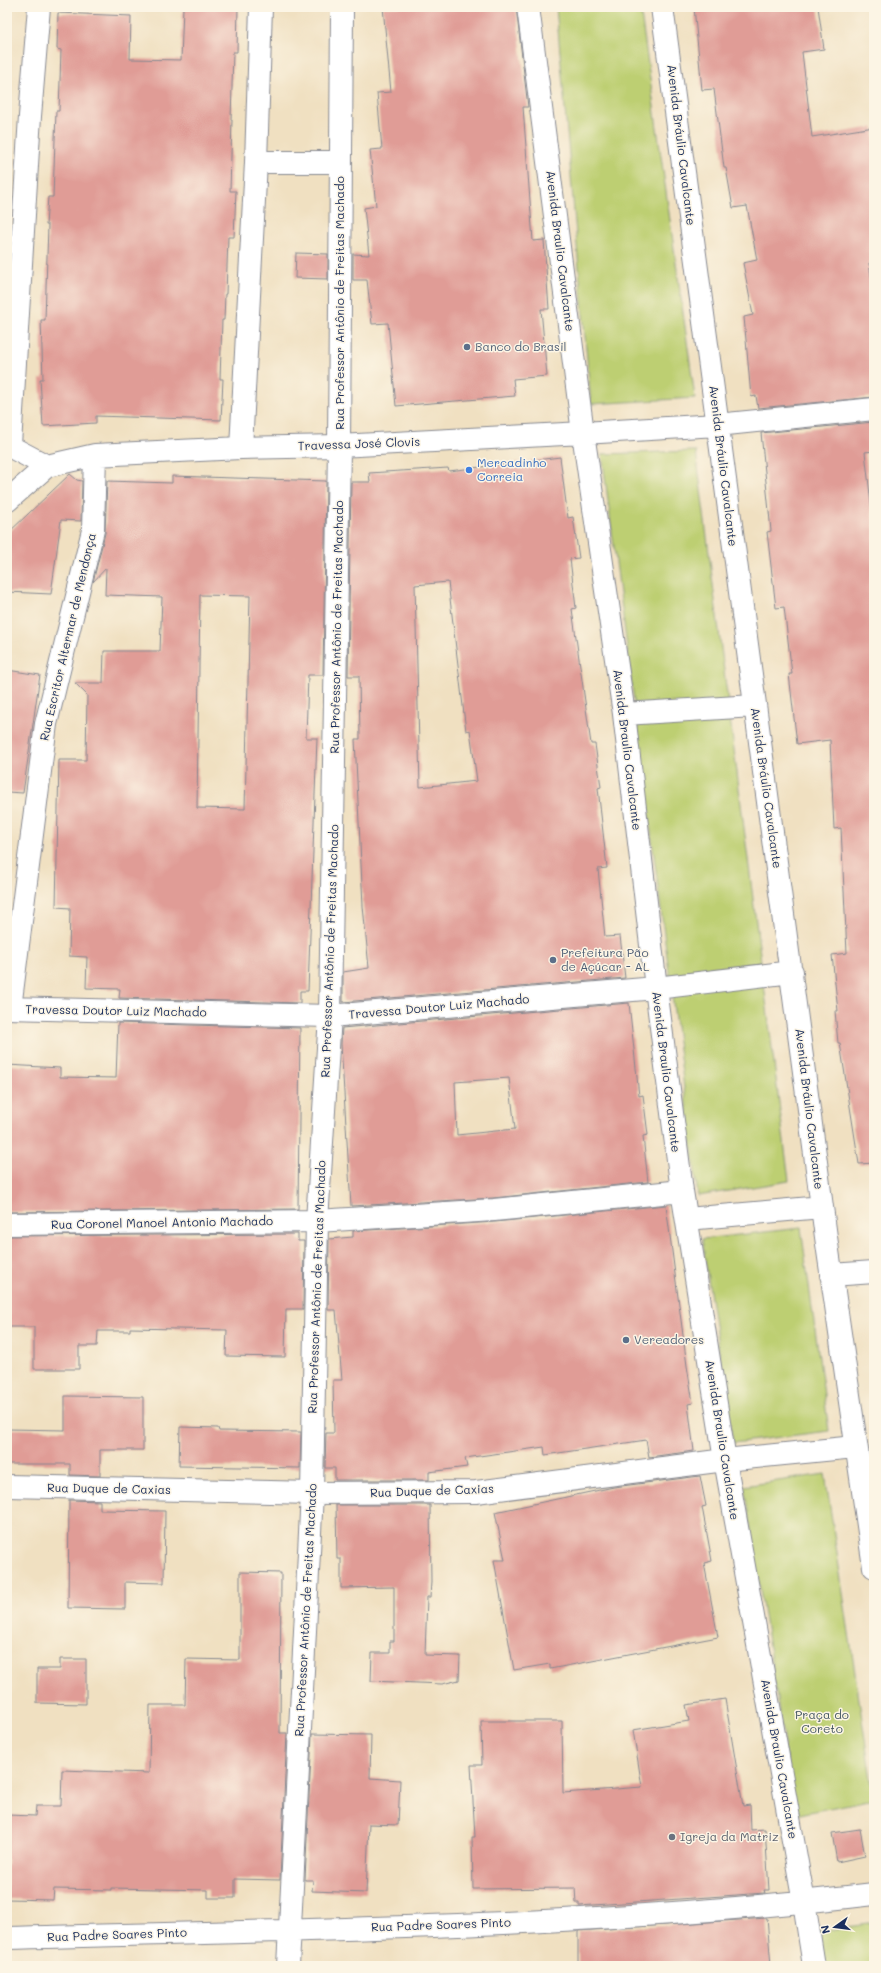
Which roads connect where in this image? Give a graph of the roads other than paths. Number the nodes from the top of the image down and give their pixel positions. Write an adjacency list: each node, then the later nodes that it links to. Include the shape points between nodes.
1 (39, 7): 11 (street)
2 (261, 7): 6 (street)
3 (342, 7): 7 (street, Rua Professor Antônio de Freitas Machado)
4 (528, 7): 10 (street, Avenida Braulio Cavalcante)
5 (662, 7): 9 (street, Avenida Bráulio Cavalcante)
6 (256, 162): 7 (street); 13 (street)
7 (340, 162): 12 (street, Rua Professor Antônio de Freitas Machado)
8 (874, 409): 9 (street, Travessa José Clovis)
9 (717, 425): 10 (street, Travessa José Clovis); 17 (street, Avenida Bráulio Cavalcante)
10 (583, 433): 12 (street, Travessa José Clovis); 18 (street, Avenida Braulio Cavalcante)
11 (8, 445): 15 (street)
12 (339, 446): 13 (street, Travessa José Clovis); 22 (street, Rua Professor Antônio de Freitas Machado)
13 (241, 448): 14 (street, Travessa José Clovis)
14 (95, 455): 15 (street, Travessa José Clovis); 21 (street, Rua Escritor Altermar de Mendonça, via 94,530 46,724)
15 (48, 466): 16 (street)
16 (7, 501)
17 (754, 706): 18 (street); 19 (street, Avenida Bráulio Cavalcante)
18 (624, 714): 20 (street, Avenida Braulio Cavalcante)
19 (792, 972): 20 (street, Travessa Doutor Luiz Machado); 24 (street, Avenida Bráulio Cavalcante)
20 (656, 988): 22 (street, Travessa Doutor Luiz Machado); 23 (street, Avenida Braulio Cavalcante)
21 (9, 1008): 22 (street, Travessa Doutor Luiz Machado)
22 (330, 1016): 26 (street, Rua Professor Antônio de Freitas Machado)
23 (682, 1191): 25 (street, Avenida Braulio Cavalcante); 26 (street, Rua Coronel Manoel Antonio Machado, via 494,1210)
24 (822, 1207): 25 (street); 29 (street, Avenida Bráulio Cavalcante)
25 (686, 1219): 31 (street, Avenida Braulio Cavalcante)
26 (317, 1221): 27 (street, Rua Coronel Manoel Antonio Machado); 33 (street, Rua Professor Antônio de Freitas Machado)
27 (7, 1224)
28 (874, 1272): 29 (street)
29 (831, 1275): 30 (street, Avenida Bráulio Cavalcante)
30 (855, 1447): 31 (street, Rua Duque de Caxias); 34 (street, Avenida Bráulio Cavalcante)
31 (725, 1460): 33 (street, Rua Duque de Caxias, via 476,1492); 36 (street, Avenida Braulio Cavalcante)
32 (7, 1486): 33 (street, Rua Duque de Caxias)
33 (312, 1493): 37 (street, Rua Professor Antônio de Freitas Machado)
34 (874, 1568)
35 (874, 1894): 36 (street, Rua Padre Soares Pinto)
36 (804, 1902): 37 (street, Rua Padre Soares Pinto, via 564,1921); 40 (street, Avenida Braulio Cavalcante)
37 (289, 1930): 38 (street, Rua Padre Soares Pinto); 39 (street, Rua Professor Antônio de Freitas Machado)
38 (7, 1938)
39 (288, 1966)
40 (814, 1966)

